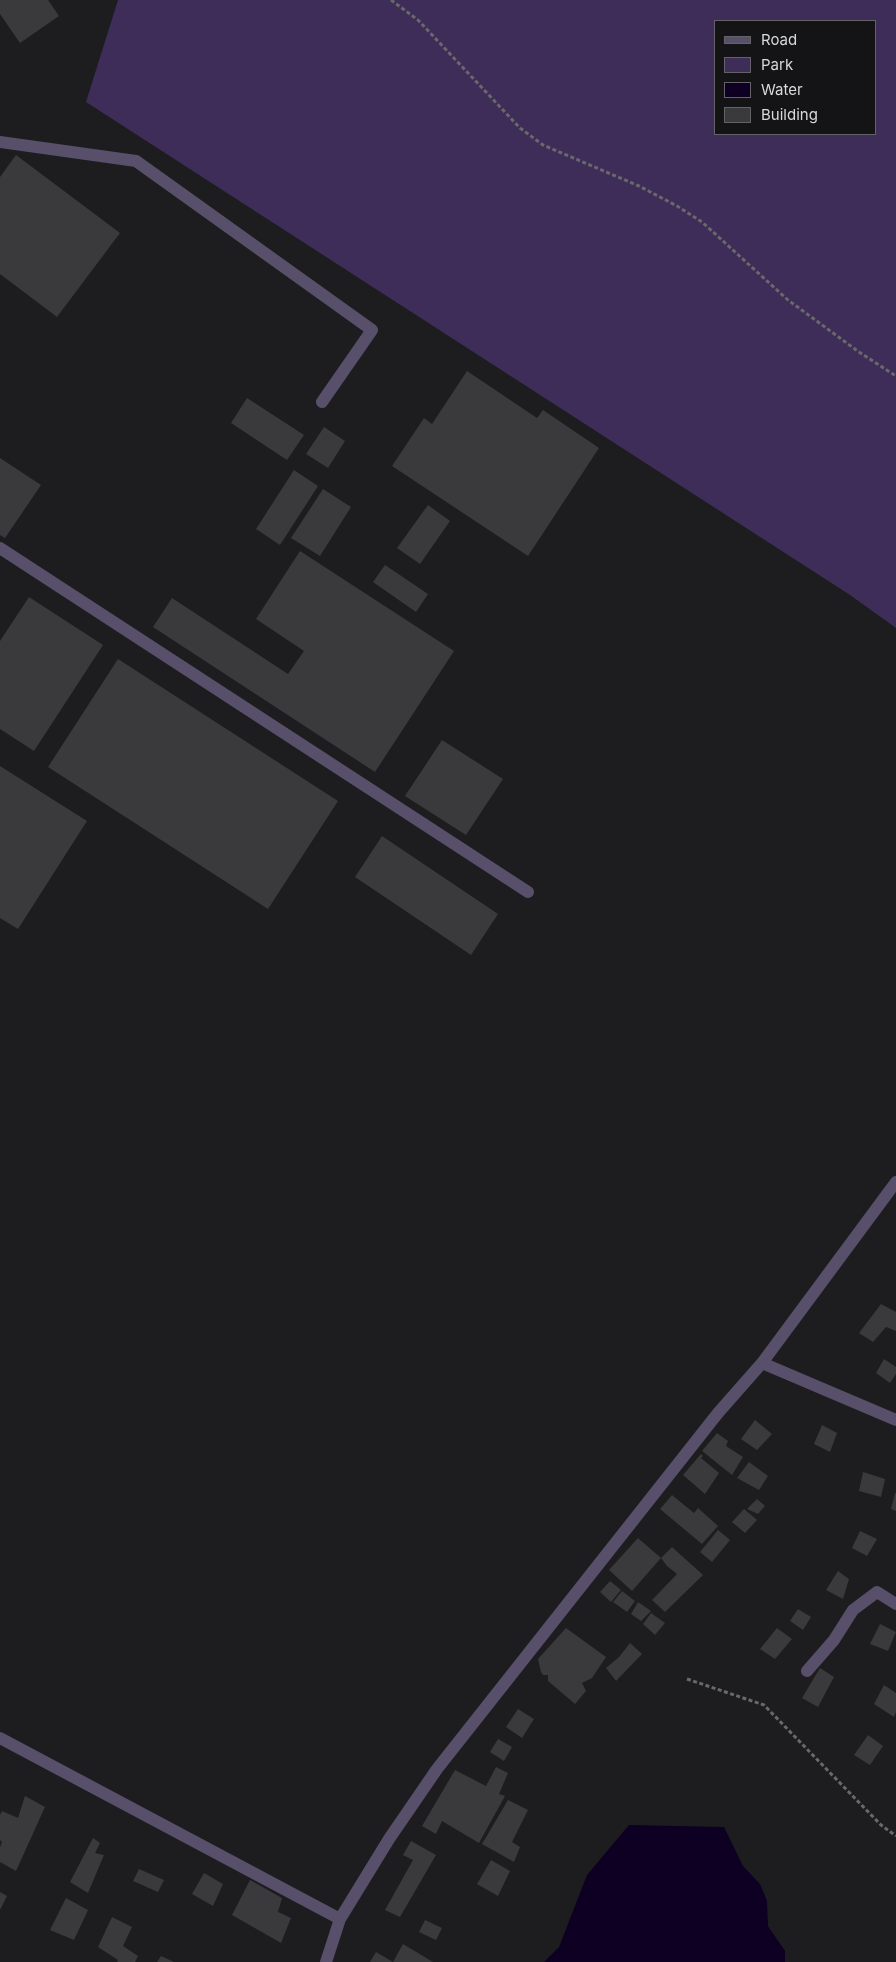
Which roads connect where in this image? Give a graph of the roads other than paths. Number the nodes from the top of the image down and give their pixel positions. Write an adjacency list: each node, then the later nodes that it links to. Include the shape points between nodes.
1 (0, 142): 2 (street, via 136,161 372,330)
2 (322, 402)
3 (0, 548): 4 (street)
4 (528, 892)
5 (896, 1182): 6 (street)
6 (762, 1363): 7 (street); 11 (street, via 706,1428 437,1769)
7 (896, 1420)
8 (896, 1604): 9 (street, via 877,1592 853,1610 834,1640)
9 (807, 1671)
10 (0, 1738): 11 (street)
11 (340, 1919): 12 (street)
12 (326, 1962)

